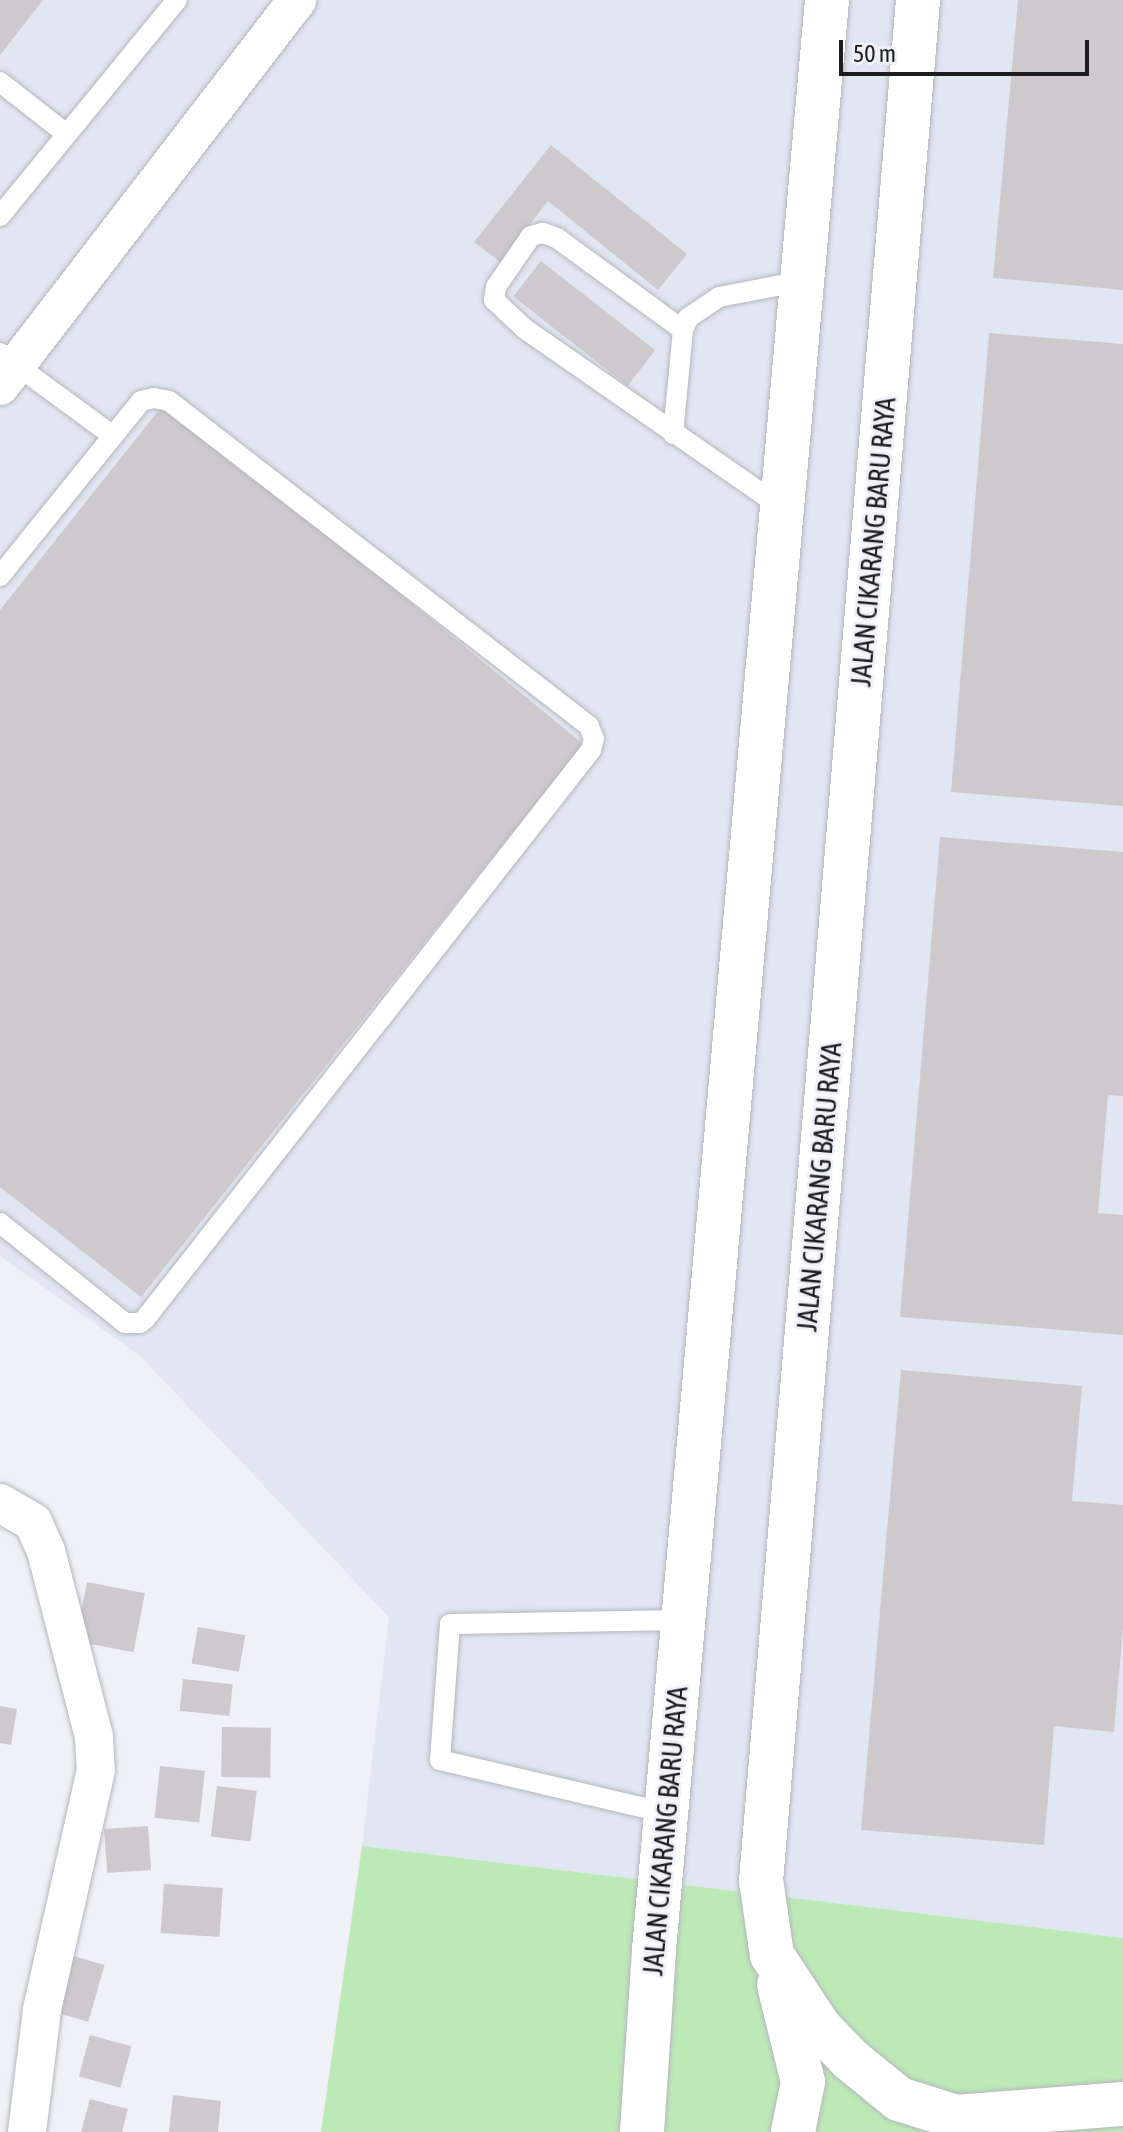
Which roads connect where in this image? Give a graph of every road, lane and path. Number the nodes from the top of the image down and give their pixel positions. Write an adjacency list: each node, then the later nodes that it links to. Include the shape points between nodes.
1 (177, 0): 6 (lane)
2 (297, 0): 10 (street)
3 (827, 0): 8 (main road, JALAN CIKARANG BARU RAYA)
4 (918, 0): 19 (main road, JALAN CIKARANG BARU RAYA, via 761,1880)
5 (0, 82): 6 (lane)
6 (65, 133): 7 (lane)
7 (0, 216)
8 (802, 281): 9 (lane, via 719,297 694,313); 13 (main road, JALAN CIKARANG BARU RAYA)
9 (683, 330): 11 (lane); 11 (lane, via 543,233 531,236 496,287 494,300 502,310)
10 (6, 367): 12 (lane)
11 (673, 434): 13 (lane)
12 (113, 436): 14 (lane); 15 (lane, via 141,401 169,401 589,726 594,739 591,750 145,1319 125,1323)
13 (782, 507): 17 (main road, JALAN CIKARANG BARU RAYA)
14 (0, 576)
15 (0, 1223)
16 (0, 1503): 21 (street, via 33,1522 46,1551 94,1737 96,1770 42,2010)
17 (683, 1620): 18 (main road, JALAN CIKARANG BARU RAYA); 18 (lane, via 450,1624 440,1760)
18 (666, 1813): 22 (main road, JALAN CIKARANG BARU RAYA)
19 (772, 1955): 20 (main road, JALAN CIKARANG BARU RAYA, via 820,2028 899,2099 956,2117); 23 (main road, via 803,2082)
20 (1123, 2104)
21 (27, 2132)
22 (642, 2132)
23 (793, 2132)

